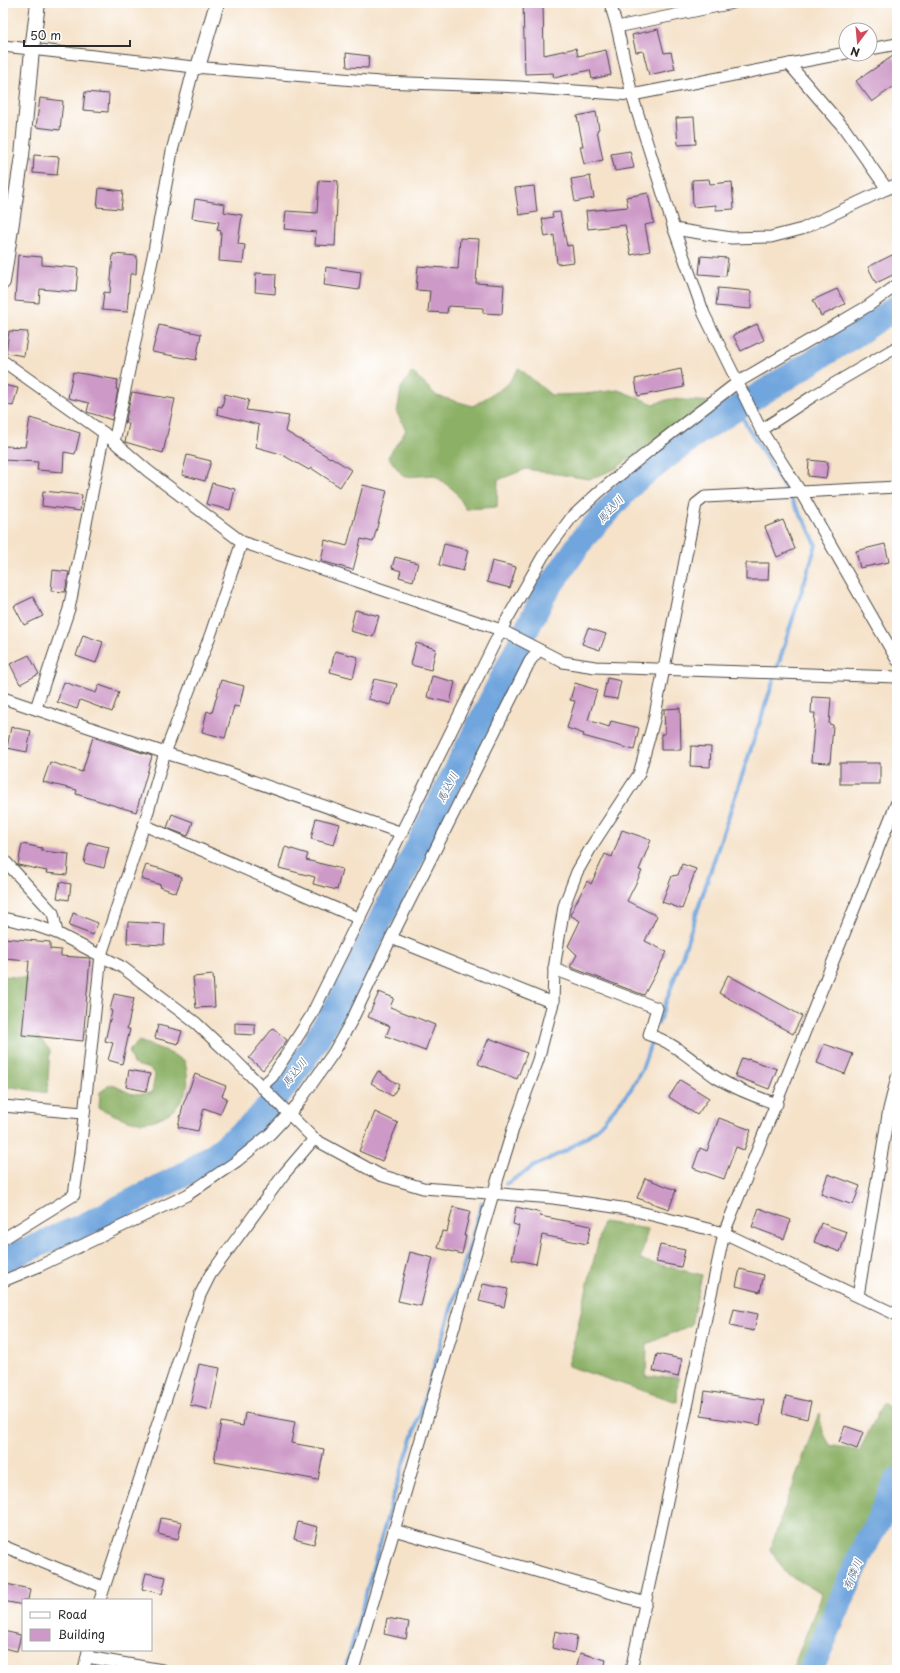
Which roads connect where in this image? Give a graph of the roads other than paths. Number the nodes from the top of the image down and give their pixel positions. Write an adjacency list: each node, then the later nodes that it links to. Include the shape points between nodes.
1 (38, 3): 9 (street)
2 (217, 3): 12 (street)
3 (610, 3): 5 (street)
4 (733, 3): 5 (street)
5 (617, 27): 13 (street)
6 (897, 44): 8 (street)
7 (3, 46): 9 (street)
8 (878, 48)
9 (32, 50): 12 (street); 16 (street, via 22,156)
10 (838, 55): 11 (street)
11 (789, 64): 13 (street); 14 (street)
12 (196, 67): 13 (street, via 380,82 519,87); 23 (street, via 172,151)
13 (632, 95): 15 (street)
14 (892, 186): 15 (street, via 802,229 771,237 731,238)
15 (674, 229): 20 (street, via 704,314)
16 (3, 282)
17 (897, 285): 20 (street, via 868,306)
18 (897, 347): 21 (street)
19 (3, 361): 22 (street)
20 (739, 384): 21 (street); 27 (street, via 650,450 571,518 543,556)
21 (761, 430): 25 (street)
22 (104, 434): 23 (street); 33 (street, via 69,608)
23 (114, 442): 26 (street)
24 (897, 487): 25 (street)
25 (796, 491): 29 (street); 30 (street, via 705,497 696,504)
26 (242, 542): 27 (street); 34 (street, via 210,636)
27 (501, 630): 28 (street); 37 (street)
28 (537, 649): 30 (street, via 563,662 595,667); 42 (street)
29 (897, 660)
30 (664, 670): 31 (street); 44 (street, via 639,774 577,872 564,906)
31 (897, 677)
32 (3, 698): 33 (street)
33 (36, 708): 34 (street)
34 (165, 754): 36 (street); 37 (street, via 218,769)
35 (897, 802): 48 (street)
36 (144, 825): 40 (street); 43 (street)
37 (402, 832): 40 (street)
38 (3, 860): 41 (street, via 53,912)
39 (3, 918): 41 (street)
40 (360, 919): 47 (street, via 311,1016 272,1077)
41 (57, 932): 43 (street)
42 (391, 938): 45 (street); 50 (street, via 334,1052 311,1085)
43 (101, 955): 47 (street, via 122,967 196,1023); 51 (street)
44 (554, 969): 45 (street); 48 (street, via 657,1008 649,1035 661,1038 742,1092)
45 (553, 1003): 53 (street, via 538,1060)
46 (897, 1077): 57 (street, via 889,1109)
47 (261, 1087): 50 (street)
48 (777, 1104): 54 (street)
49 (3, 1106): 51 (street)
50 (287, 1112): 52 (street); 56 (street, via 270,1134 238,1161 187,1195)
51 (83, 1113): 55 (street, via 74,1195)
52 (314, 1139): 53 (street, via 380,1175 423,1188); 61 (street, via 284,1174 210,1275 200,1295)
53 (493, 1194): 54 (street, via 553,1198 628,1210); 59 (street)
54 (724, 1233): 57 (street); 63 (street)
55 (3, 1239)
56 (3, 1281)
57 (858, 1296): 58 (street)
58 (897, 1315)
59 (394, 1530): 63 (street); 67 (street)
60 (3, 1546): 61 (street)
61 (103, 1587): 62 (street)
62 (100, 1599)
63 (646, 1603): 68 (street)
64 (88, 1654): 65 (street); 66 (street)
65 (84, 1670)
66 (162, 1670)
67 (353, 1670)
68 (631, 1670)

